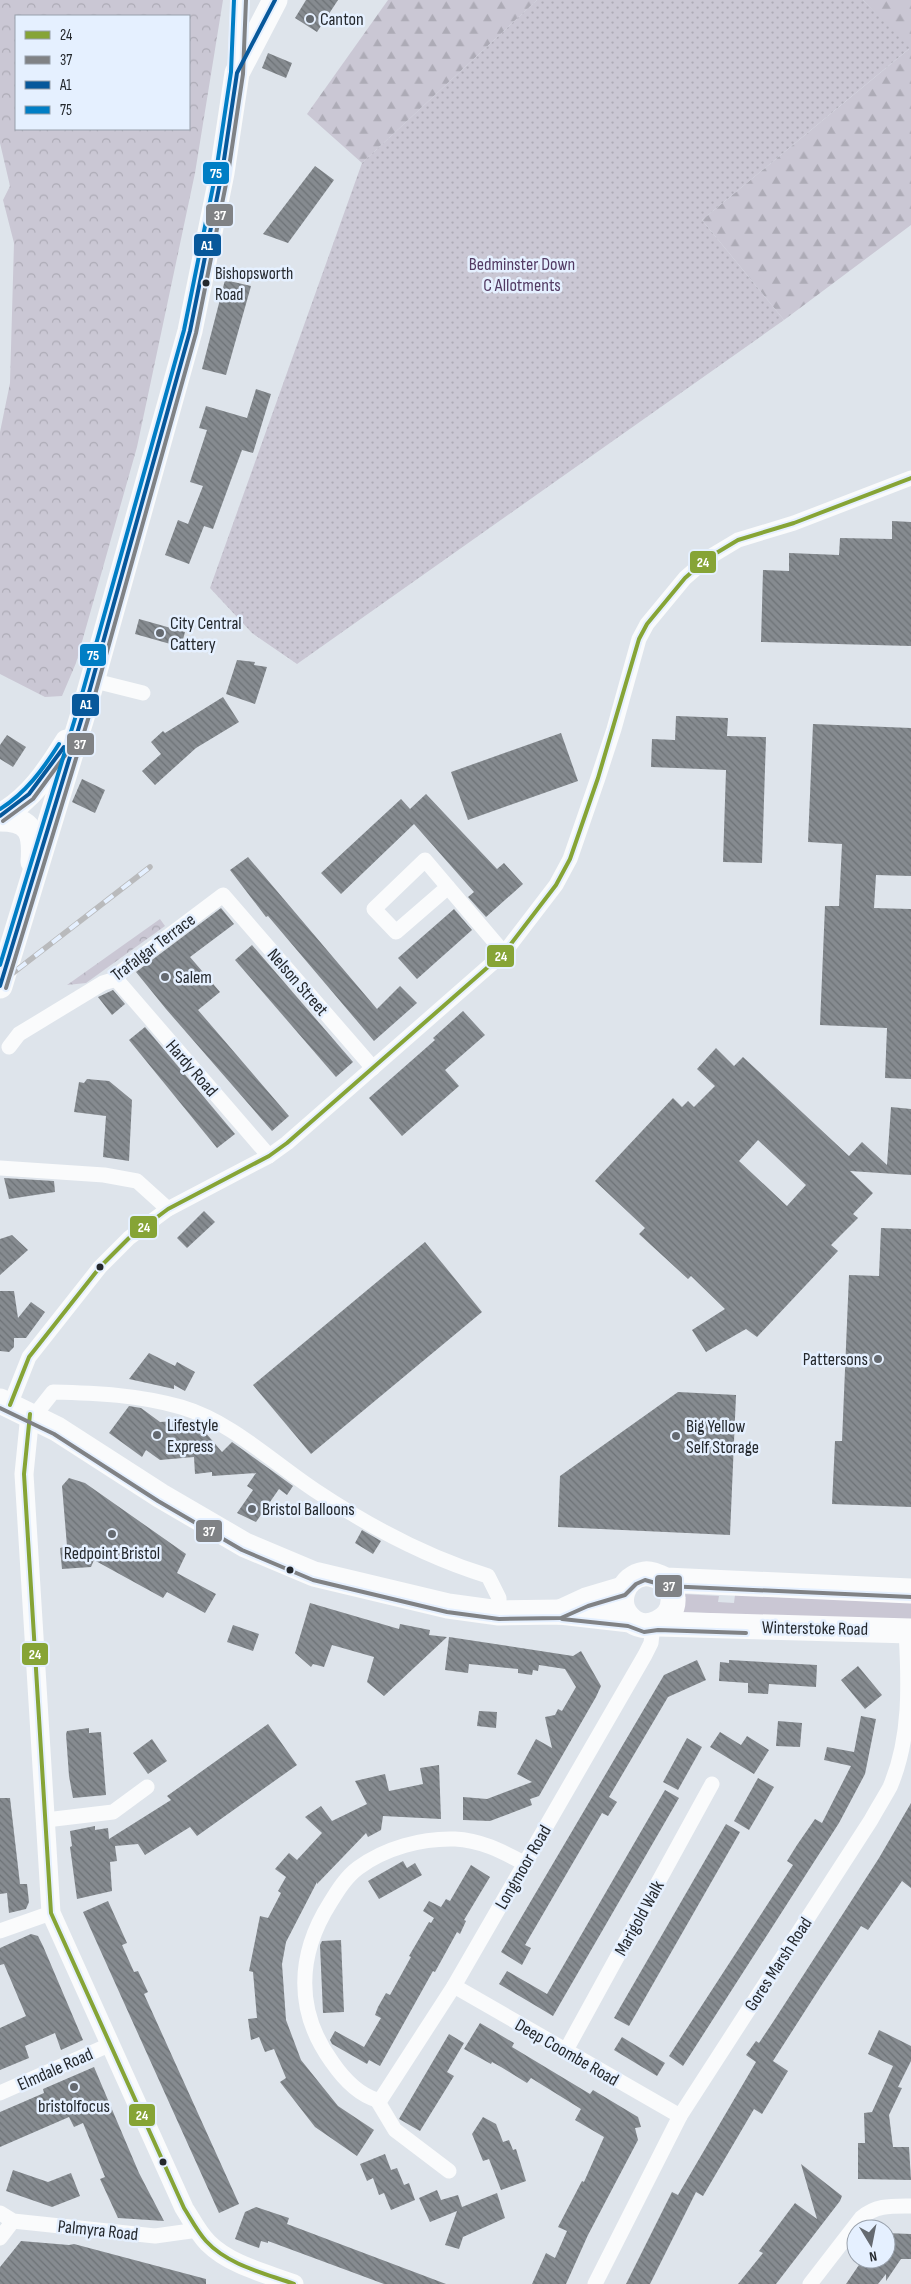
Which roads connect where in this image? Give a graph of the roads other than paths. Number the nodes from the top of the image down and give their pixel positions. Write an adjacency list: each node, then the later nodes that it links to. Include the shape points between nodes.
1 (240, 0): 3 (street)
2 (269, 4): 3 (highway)
3 (237, 73): 5 (highway, via 222,173 190,331)
4 (911, 478): 13 (street, via 794,523 738,540 708,558 685,578 647,624 633,657 614,728 570,859 556,885)
5 (91, 680): 6 (street); 7 (highway)
6 (143, 694)
7 (83, 714): 8 (highway, via 38,785 20,803); 10 (highway)
8 (0, 816)
9 (0, 819): 10 (highway, via 20,821 30,831 34,846)
10 (33, 875): 15 (highway)
11 (448, 887): 11 (street, via 425,860 374,909 396,932); 13 (street)
12 (223, 895): 14 (street, Trafalgar Terrace, via 122,971); 17 (street, Nelson Street)
13 (504, 953): 17 (street)
14 (116, 979): 16 (street, Trafalgar Terrace, via 103,983 18,1034); 18 (street, Hardy Road)
15 (0, 986)
16 (9, 1047)
17 (373, 1068): 18 (street)
18 (269, 1156): 20 (street)
19 (0, 1168): 20 (street, via 104,1175 137,1181)
20 (168, 1210): 21 (street, via 128,1238 100,1267 29,1358)
21 (18, 1409): 26 (highway, Winterstoke Road, via 245,1545 314,1574 448,1606); 26 (street, via 54,1392 116,1394 182,1408 228,1428 381,1532 448,1564 488,1576 499,1598); 31 (street)
22 (666, 1580): 23 (highway, Winterstoke Road, via 644,1574 632,1579); 24 (highway, Winterstoke Road); 27 (highway, via 671,1589 671,1611)
23 (623, 1589): 25 (highway, Winterstoke Road); 27 (highway, via 621,1606)
24 (911, 1591)
25 (560, 1612): 26 (highway, Winterstoke Road); 27 (highway, Winterstoke Road)
26 (499, 1613)
27 (647, 1623): 28 (highway, Winterstoke Road); 32 (street, Longmoor Road, via 651,1643 645,1655)
28 (908, 1631): 40 (street, Gores Marsh Road, via 909,1709 906,1733 891,1786)
29 (712, 1784): 37 (street, Marigold Walk)
30 (147, 1787): 31 (street, via 113,1812)
31 (46, 1820): 33 (street)
32 (526, 1864): 35 (street, Longmoor Road); 39 (street, via 476,1841 431,1840 403,1845 381,1854 358,1868 341,1885 306,1955 306,2000 310,2023 324,2051 353,2087)
33 (51, 1913): 34 (street); 36 (street)
34 (0, 1930)
35 (454, 1986): 37 (street, Deep Coombe Road); 39 (street, Longmoor Road, via 381,2099)
36 (109, 2045): 38 (street, Elmdale Road); 44 (street, via 184,2208)
37 (565, 2052): 40 (street, Deep Coombe Road)
38 (0, 2093)
39 (377, 2100): 41 (street, via 395,2130)
40 (680, 2116): 47 (street, Gores Marsh Road)
41 (449, 2171)
42 (911, 2206): 48 (street, via 869,2210)
43 (7, 2217): 44 (street, Palmyra Road, via 155,2236); 45 (street)
44 (198, 2230): 46 (street, via 209,2245 230,2259)
45 (0, 2238)
46 (294, 2284)
47 (595, 2284)
48 (810, 2284)

